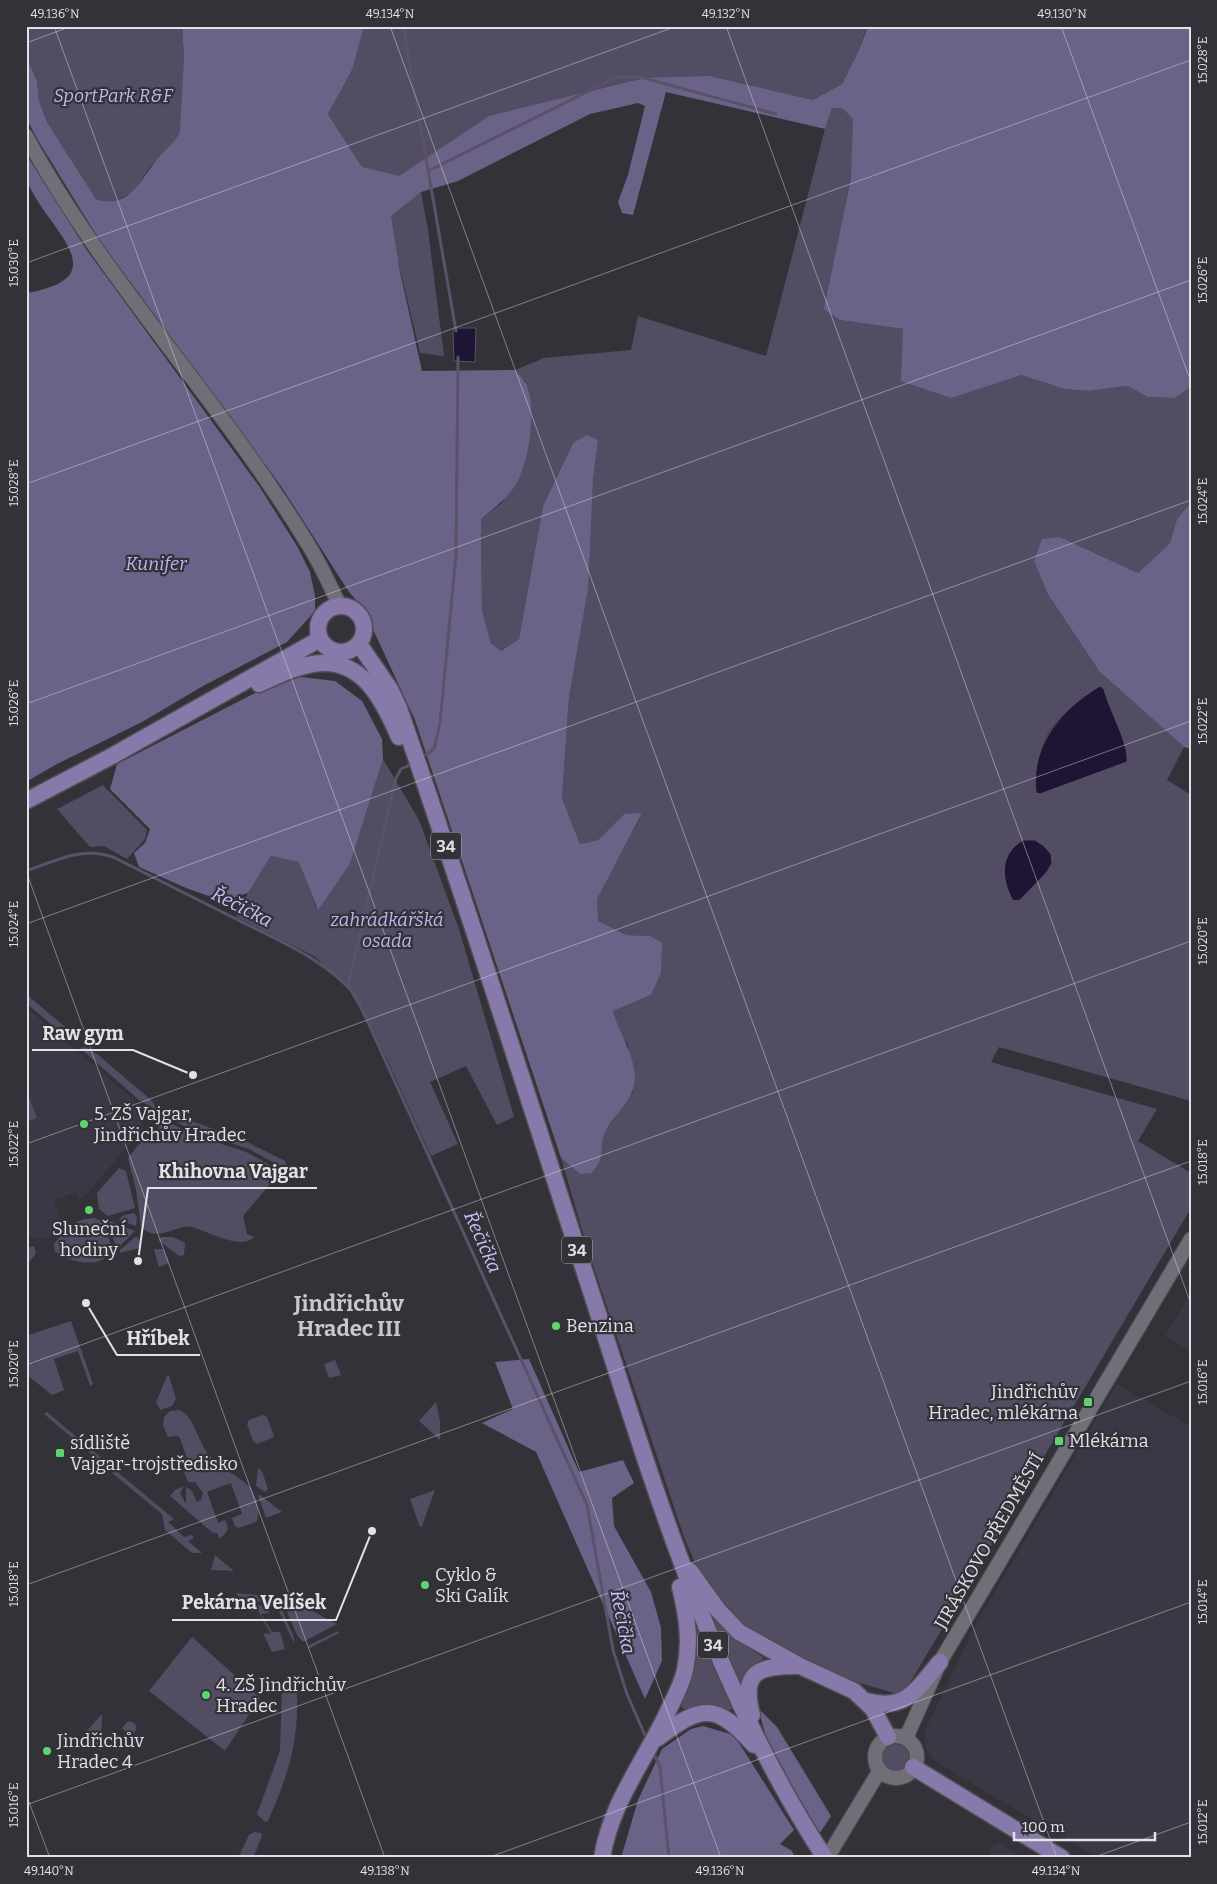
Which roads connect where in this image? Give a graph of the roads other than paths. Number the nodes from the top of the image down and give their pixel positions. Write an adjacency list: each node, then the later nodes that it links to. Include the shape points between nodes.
1 (26, 136): 2 (main road, via 103,260 269,484 310,547)
2 (340, 606): 3 (main road, via 329,609 321,617); 4 (main road, via 353,610 361,620 364,632)
3 (320, 639): 4 (main road, via 329,649 341,652); 5 (main road, 34)
4 (359, 644): 6 (main road, 34, via 390,690)
5 (214, 698): 6 (main road, 34, via 303,666 335,665 373,686 402,742); 7 (main road, 34)
6 (416, 755): 9 (main road, 34)
7 (26, 801)
8 (1191, 1239): 10 (main road, JIRÁSKOVO PŘEDMĚSTÍ)
9 (674, 1544): 11 (main road, via 730,1624 748,1639); 15 (main road, 34, via 721,1665); 16 (main road, via 687,1622 687,1659 681,1684)
10 (940, 1662): 12 (main road, via 914,1693 898,1703); 14 (main road, JIRÁSKOVO PŘEDMĚSTÍ)
11 (800, 1666): 12 (main road, via 854,1690); 15 (main road, via 767,1667 752,1677 747,1691)
12 (866, 1701): 13 (main road)
13 (888, 1737): 14 (main road); 19 (main road, via 879,1744 875,1754)
14 (906, 1738): 18 (main road, via 915,1748)
15 (758, 1739): 17 (main road, 34)
16 (654, 1741): 17 (main road, via 686,1717 710,1713 725,1718 741,1730); 20 (main road, via 620,1798)
17 (770, 1762): 21 (main road, 34)
18 (914, 1767): 19 (main road, via 897,1778); 22 (main road)
19 (880, 1770): 21 (main road)
20 (602, 1858)
21 (826, 1858)
22 (1062, 1858)

